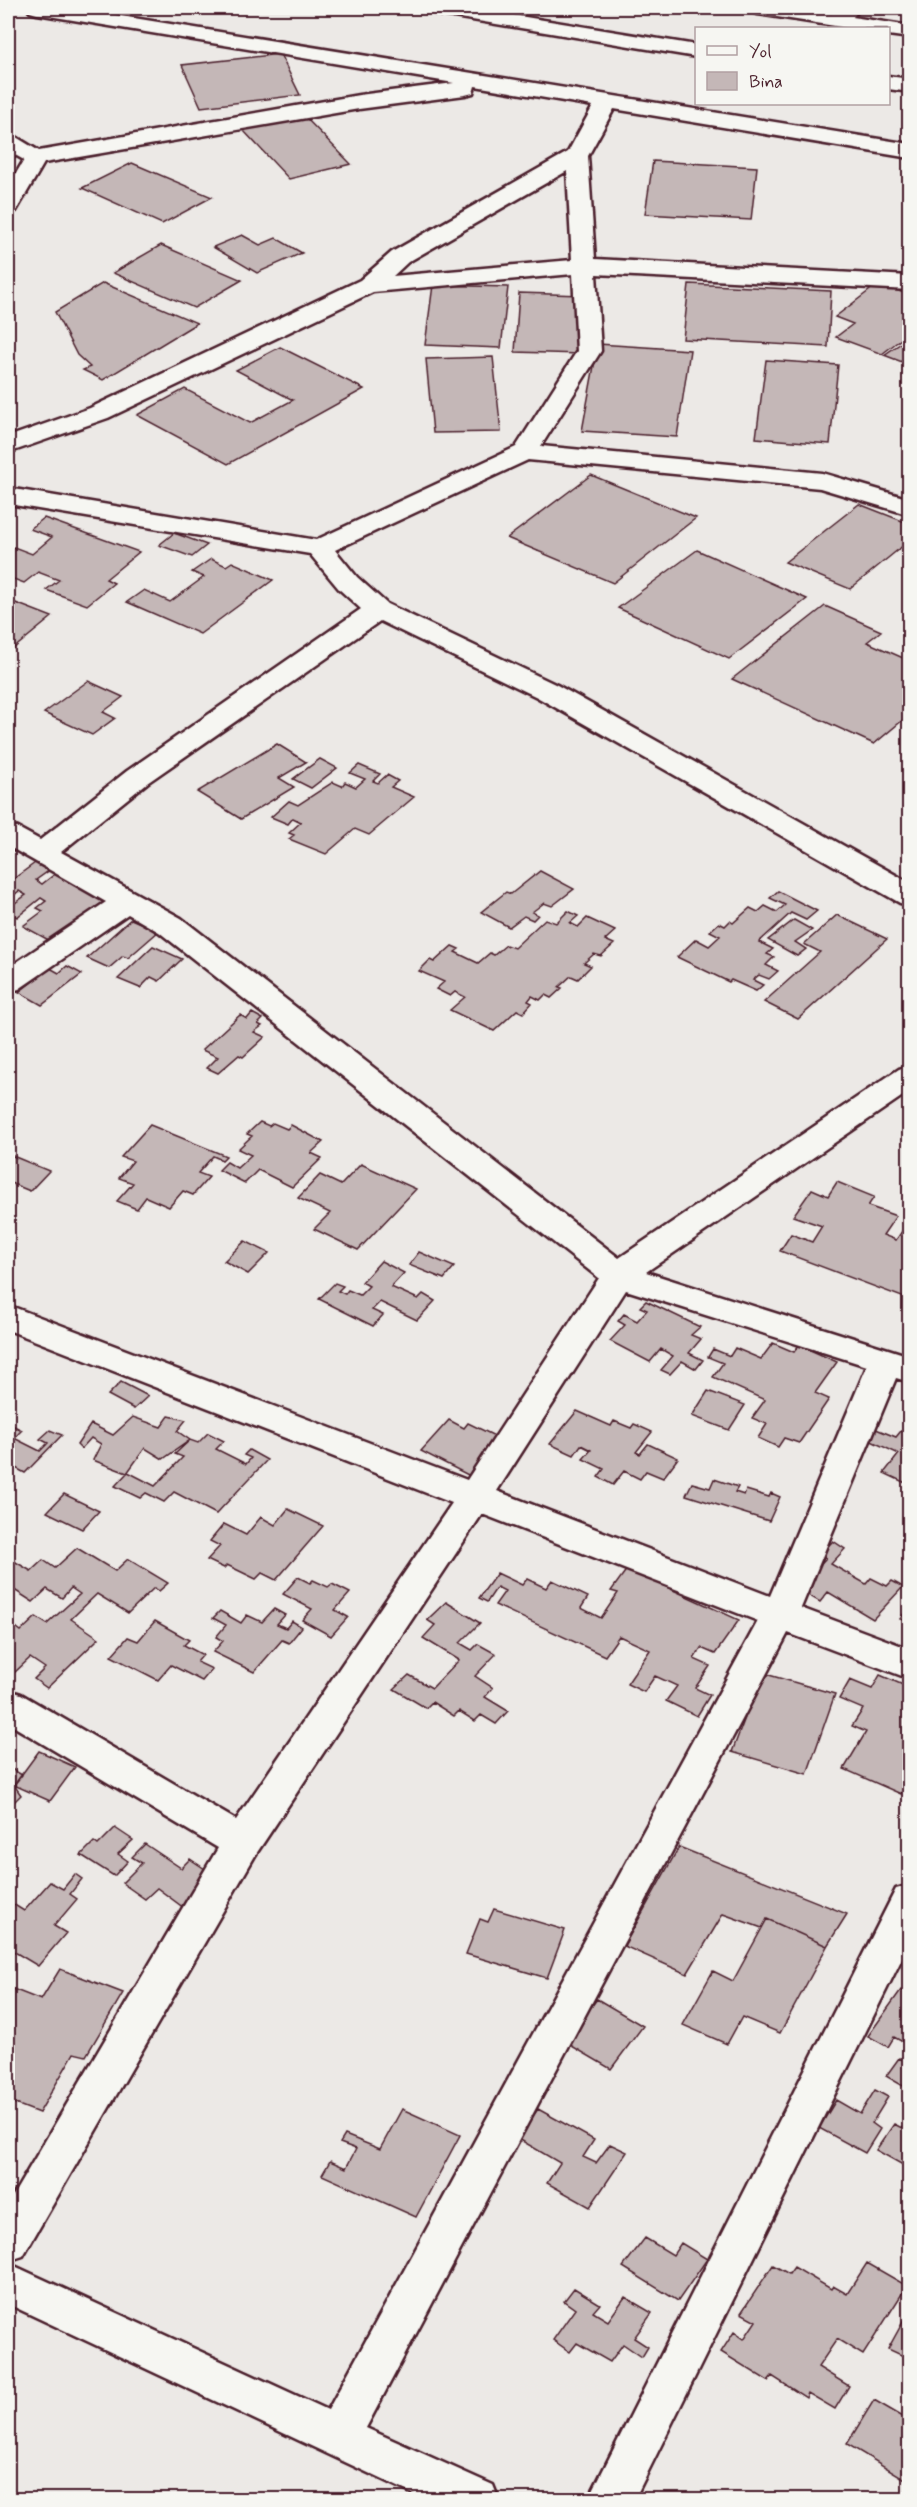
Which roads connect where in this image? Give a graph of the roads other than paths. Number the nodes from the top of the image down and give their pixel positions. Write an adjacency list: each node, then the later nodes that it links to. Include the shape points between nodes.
1 (37, 8): 8 (main road)
2 (436, 8): 6 (main road)
3 (758, 8): 4 (main road)
4 (843, 14): 5 (main road)
5 (909, 32)
6 (695, 51)
7 (890, 82): 9 (main road)
8 (500, 83): 10 (main road); 14 (main road, via 359,102)
9 (909, 86)
10 (606, 101): 12 (main road); 13 (main road)
11 (8, 142): 14 (main road)
12 (909, 151)
13 (577, 156): 16 (main road); 18 (main road, via 400,257)
14 (36, 158): 15 (main road)
15 (8, 206)
16 (586, 266): 17 (main road); 18 (main road); 20 (main road, via 589,351)
17 (909, 283)
18 (368, 285): 19 (main road, via 99,413)
19 (8, 444)
20 (525, 452): 22 (main road, via 822,481); 23 (main road)
21 (8, 496): 23 (main road)
22 (909, 507)
23 (319, 548): 24 (main road, via 348,583)
24 (378, 610): 26 (main road, via 137,777); 27 (main road, via 547,691)
25 (8, 834): 26 (main road)
26 (41, 853): 28 (main road)
27 (909, 896)
28 (127, 901): 29 (main road); 31 (main road, via 170,925)
29 (8, 982)
30 (909, 1076): 31 (main road)
31 (618, 1275): 33 (main road); 34 (main road)
32 (8, 1317): 34 (main road)
33 (898, 1365): 35 (main road)
34 (475, 1497): 35 (main road); 38 (main road)
35 (780, 1614): 36 (main road); 42 (main road)
36 (909, 1665)
37 (8, 1706): 38 (main road)
38 (242, 1843): 40 (main road)
39 (909, 1902): 44 (main road)
40 (8, 2242)
41 (8, 2283): 42 (main road)
42 (337, 2437): 43 (main road)
43 (477, 2499)
44 (610, 2499)

